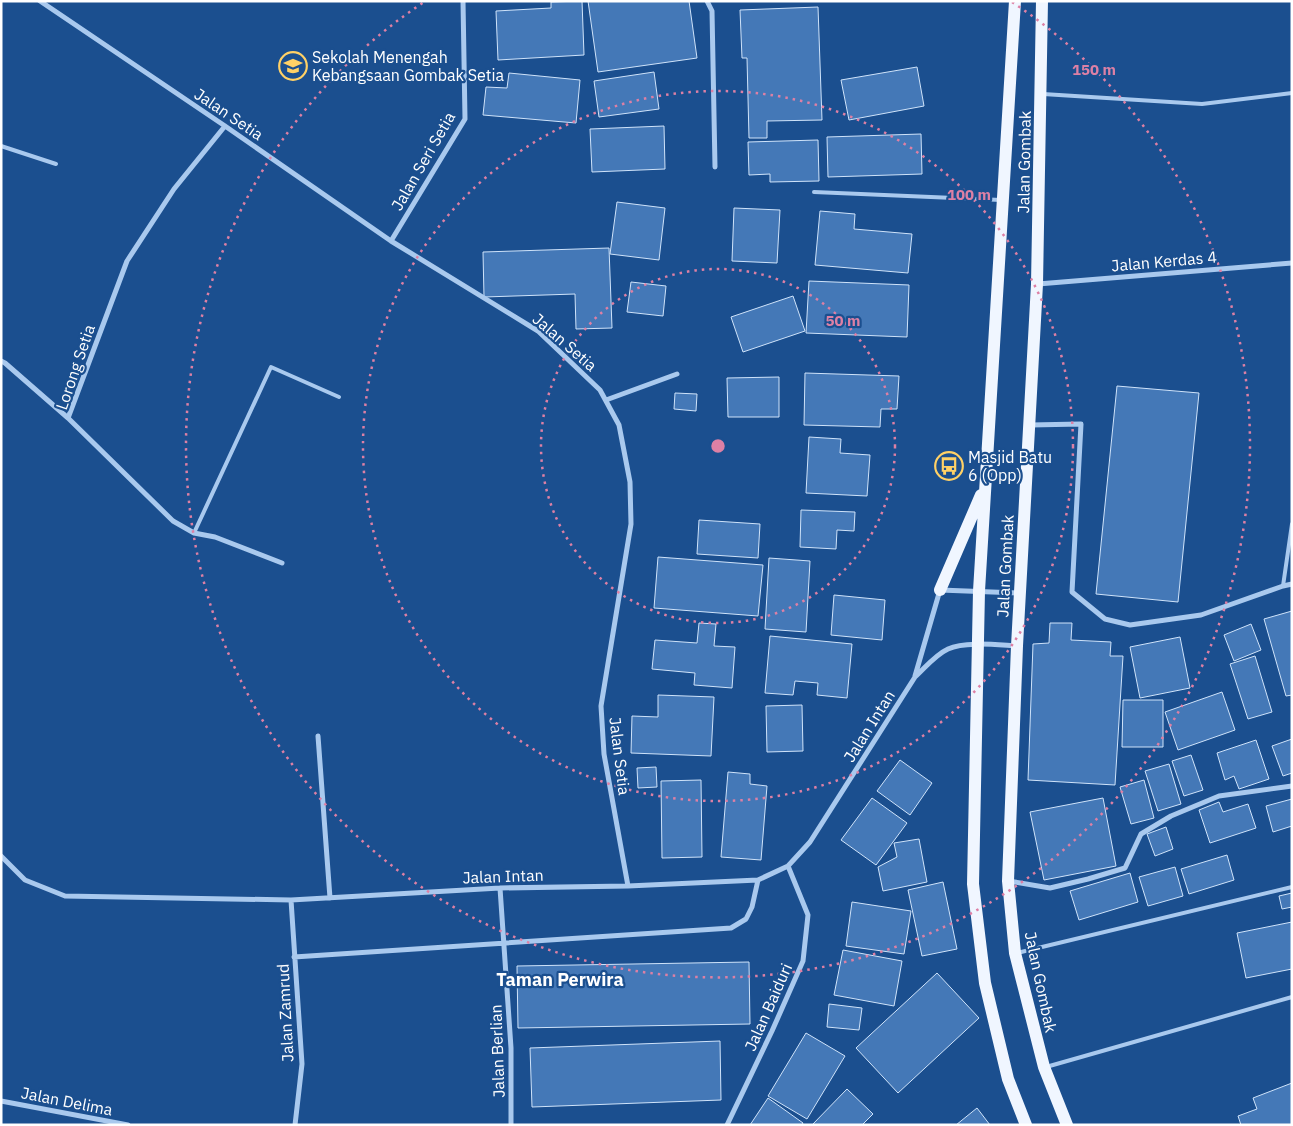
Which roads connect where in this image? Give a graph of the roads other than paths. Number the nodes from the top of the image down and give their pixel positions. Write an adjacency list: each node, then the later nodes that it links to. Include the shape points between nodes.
1 (40, 1): 8 (street, Jalan Setia)
2 (463, 1): 14 (street, Jalan Seri Setia, via 465,119)
3 (707, 1): 11 (street, via 712,10)
4 (1015, 1): 13 (main road, Jalan Gombak)
5 (1042, 1): 7 (main road, Jalan Gombak)
6 (1292, 93): 7 (lane, via 1202,104)
7 (1041, 94): 16 (main road, Jalan Gombak)
8 (225, 126): 14 (street, Jalan Setia); 21 (street, Lorong Setia, via 174,189 127,261)
9 (1, 146): 10 (lane)
10 (56, 164)
11 (715, 167)
12 (814, 192): 13 (lane)
13 (1003, 200): 23 (main road, Jalan Gombak)
14 (392, 241): 20 (street, Jalan Setia, via 538,331 600,390)
15 (1292, 263): 16 (street, Jalan Kerdas 4)
16 (1037, 284): 22 (main road, Jalan Gombak)
17 (1, 361): 21 (street)
18 (677, 374): 20 (street)
19 (339, 397): 25 (lane, via 271,367)
20 (606, 400): 41 (street, Jalan Setia, via 619,424 630,482 631,524 601,706 604,754)
21 (68, 418): 25 (street, Lorong Setia, via 172,521)
22 (1030, 425): 28 (street, via 1081,424 1072,592 1105,619 1130,625 1201,615); 31 (main road, Jalan Gombak)
23 (985, 486): 29 (main road); 30 (main road, Jalan Gombak)
24 (1292, 524): 28 (lane)
25 (194, 533): 26 (street, Lorong Setia, via 215,537)
26 (282, 563)
27 (1292, 584): 28 (street)
28 (1283, 586)
29 (940, 590): 30 (street); 34 (street, Jalan Intan)
30 (979, 591): 31 (street); 32 (main road, Jalan Gombak)
31 (1020, 593): 33 (main road, Jalan Gombak)
32 (977, 644): 33 (street, Jalan Intan); 34 (street, Jalan Intan, via 948,649); 56 (main road, Jalan Gombak, via 973,884 985,983 1008,1079)
33 (1017, 646): 40 (main road, Jalan Gombak)
34 (915, 677): 38 (street, Jalan Intan, via 810,842)
35 (318, 736): 44 (street)
36 (1292, 786): 40 (street, via 1219,796 1172,816 1140,834 1125,868 1050,888)
37 (1, 856): 45 (street, Jalan Intan, via 25,880 65,896)
38 (788, 866): 39 (street, Jalan Intan); 55 (street, Jalan Baiduri, via 808,915 803,961)
39 (758, 880): 41 (street, Jalan Intan); 46 (street, via 746,919 731,928)
40 (1008, 880): 47 (main road, Jalan Gombak)
41 (628, 886): 43 (street, Jalan Intan)
42 (1292, 887): 47 (lane)
43 (500, 888): 44 (street, Jalan Intan); 46 (street, Jalan Berlian)
44 (330, 898): 45 (street, Jalan Intan)
45 (290, 900): 48 (street, Jalan Zamrud)
46 (504, 942): 48 (street); 54 (street, Jalan Berlian, via 511,1048)
47 (1015, 953): 50 (main road, Jalan Gombak)
48 (294, 957): 53 (street, Jalan Zamrud, via 302,1064)
49 (1292, 997): 50 (lane)
50 (1044, 1067): 57 (main road, Jalan Gombak)
51 (1, 1101): 52 (street, Jalan Delima)
52 (128, 1125)
53 (295, 1125)
54 (511, 1125)
55 (727, 1125)
56 (1026, 1125)
57 (1067, 1125)

